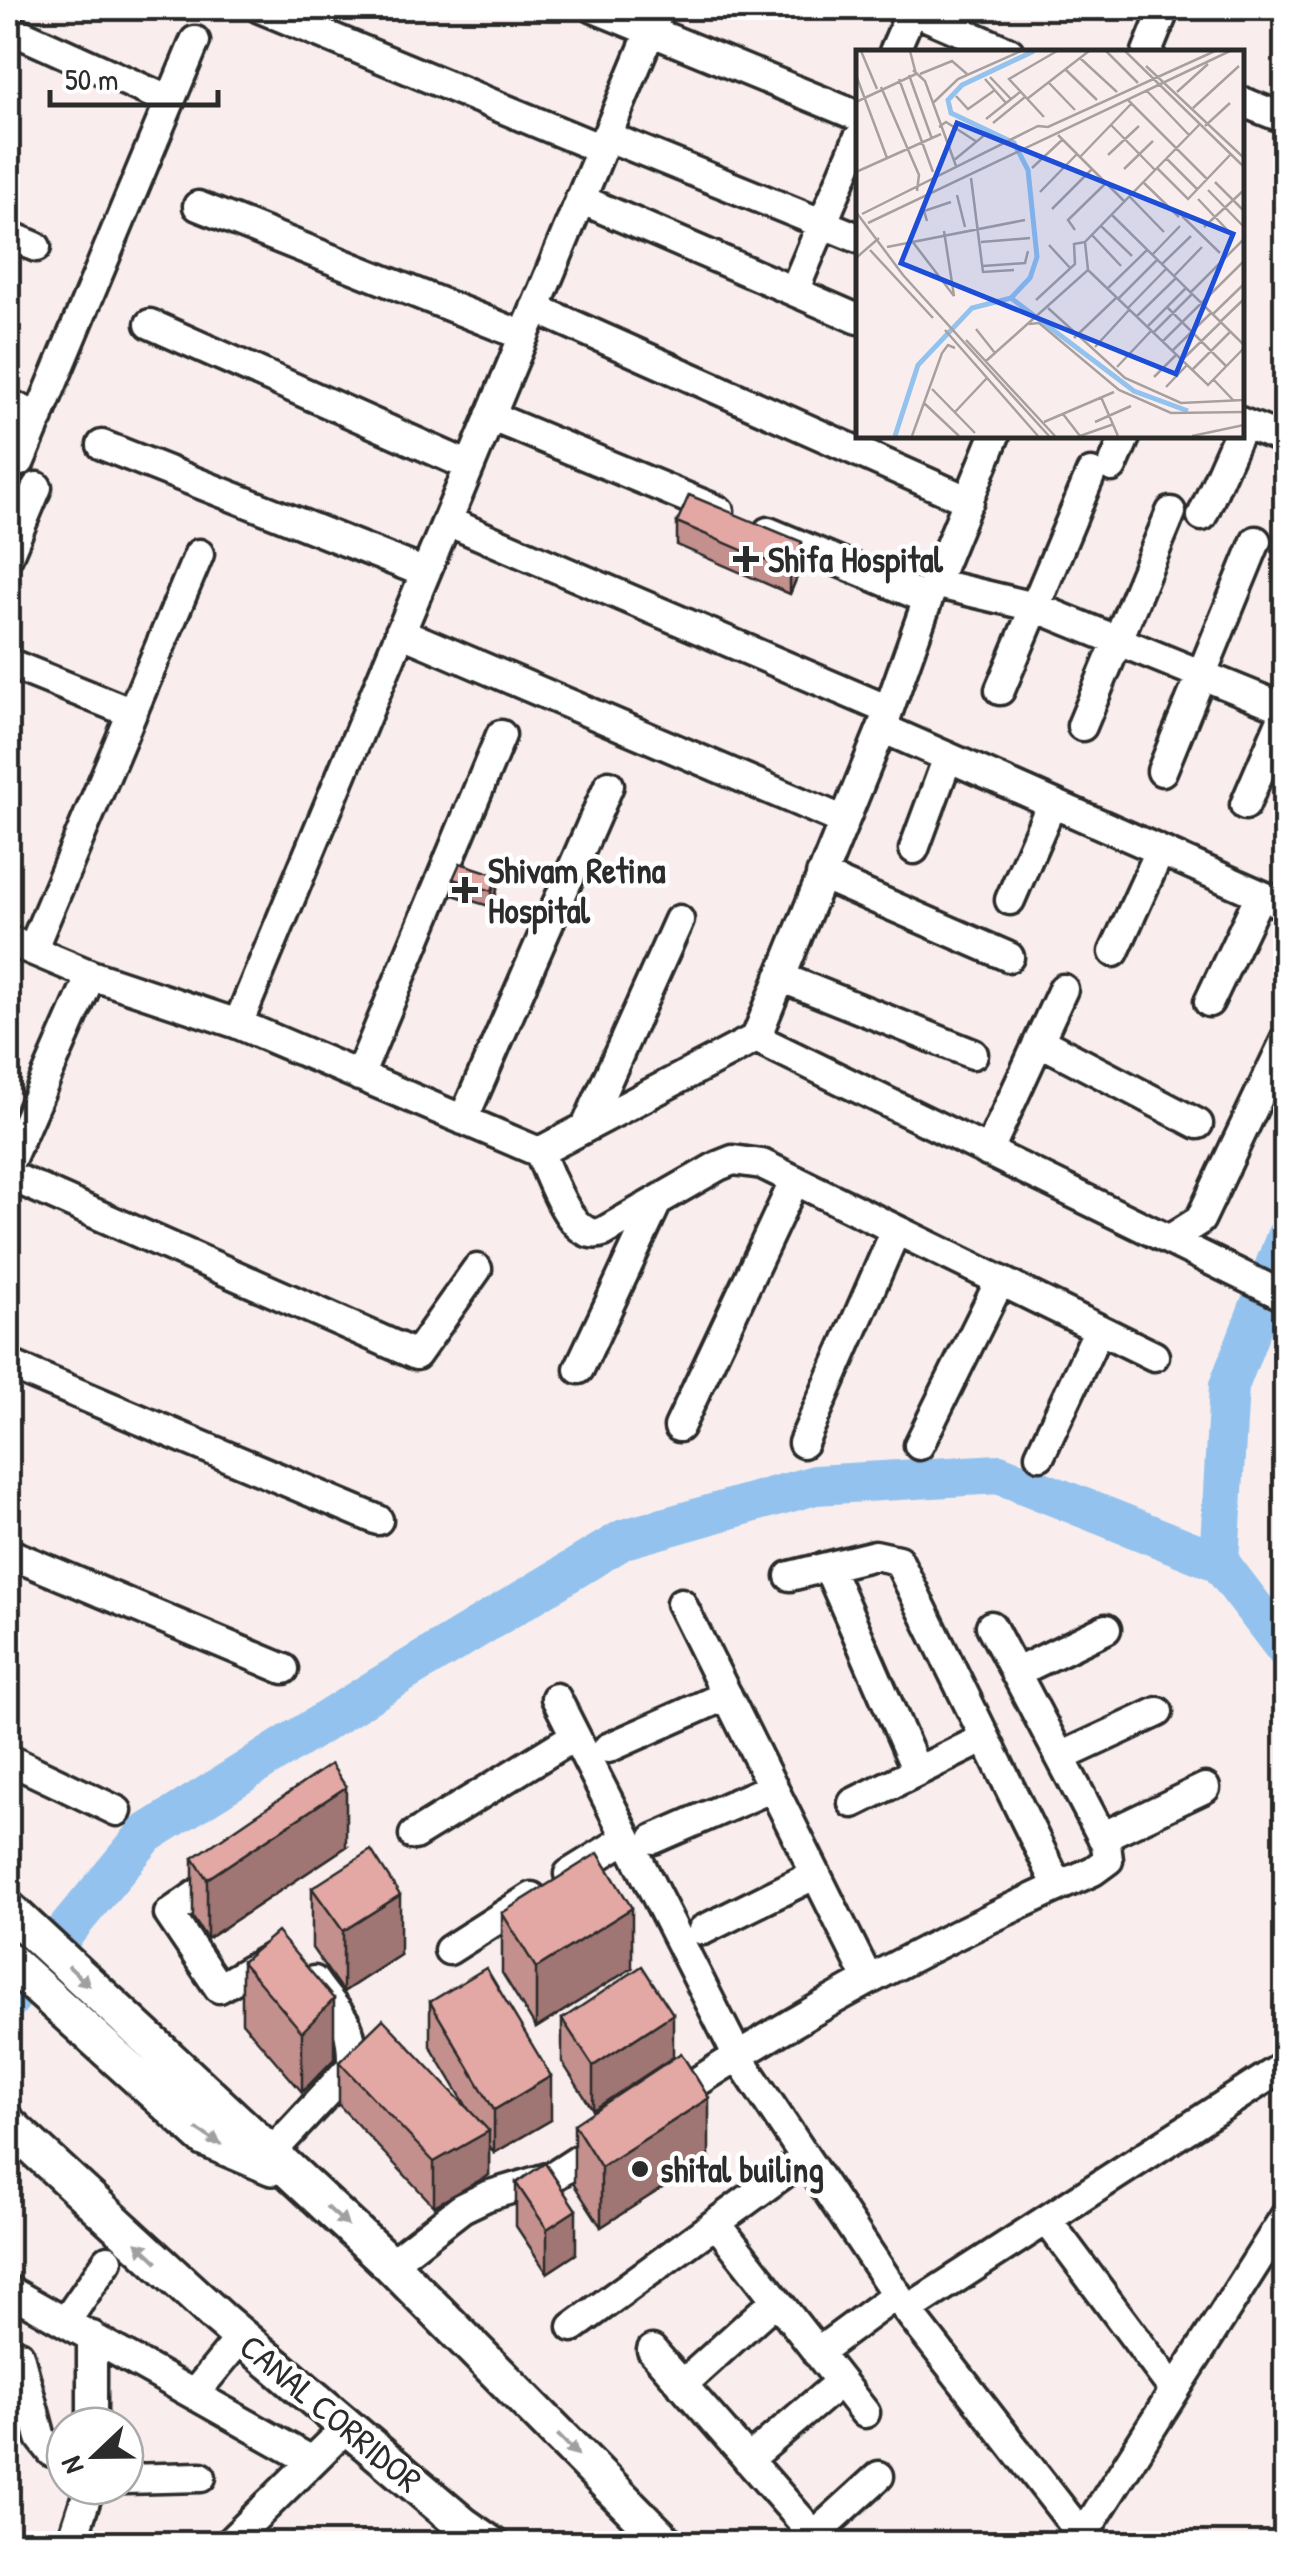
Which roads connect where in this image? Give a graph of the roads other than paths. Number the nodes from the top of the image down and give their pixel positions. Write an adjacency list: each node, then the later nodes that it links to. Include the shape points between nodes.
1 (260, 8): 15 (street)
2 (594, 8): 5 (street)
3 (910, 8): 8 (street); 9 (street)
4 (1165, 8): 10 (street)
5 (655, 19): 13 (street); 15 (street)
6 (8, 28): 11 (street)
7 (195, 41): 11 (street)
8 (895, 50)
9 (1004, 50)
10 (1148, 50)
11 (170, 101): 30 (street)
12 (1243, 101): 14 (street)
13 (856, 115)
14 (1286, 119)
15 (604, 142): 17 (street); 19 (street)
16 (856, 144): 19 (street)
17 (580, 199): 23 (street); 24 (street)
18 (198, 206): 27 (street)
19 (823, 223): 21 (street); 23 (street)
20 (8, 234): 22 (street)
21 (856, 237)
22 (36, 248)
23 (794, 291): 25 (street)
24 (535, 308): 27 (street); 40 (street)
25 (856, 318)
26 (150, 324): 38 (street)
27 (524, 336): 29 (street)
28 (8, 404): 30 (street)
29 (490, 416): 38 (street); 48 (street)
30 (39, 417): 37 (street)
31 (1243, 428): 35 (street)
32 (994, 438): 40 (street)
33 (1124, 438): 49 (street, via 1101,470)
34 (1236, 438): 42 (street)
35 (1286, 440)
36 (102, 445): 47 (street)
37 (20, 462)
38 (468, 465): 43 (street)
39 (37, 487): 46 (street)
40 (969, 501): 48 (street)
41 (1171, 512): 51 (street)
42 (1202, 516)
43 (447, 521): 47 (street); 57 (street)
44 (1256, 541): 53 (street)
45 (199, 554): 56 (street)
46 (8, 556)
47 (423, 572): 50 (street)
48 (931, 591): 49 (street); 57 (street)
49 (1034, 606): 51 (street); 54 (street)
50 (400, 632): 65 (street); 79 (street)
51 (1118, 640): 53 (street); 58 (street)
52 (8, 663): 56 (street)
53 (1202, 674): 55 (street); 61 (street)
54 (1000, 690)
55 (1286, 709): 64 (street)
56 (132, 713): 72 (street)
57 (884, 719): 60 (street); 65 (street)
58 (1082, 726)
59 (501, 735): 84 (street)
60 (948, 757): 63 (street); 66 (street)
61 (1162, 770)
62 (609, 785): 85 (street)
63 (1052, 803): 67 (street); 69 (street)
64 (1246, 805)
65 (842, 820): 68 (street)
66 (914, 849)
67 (1160, 851): 70 (street); 73 (street)
68 (821, 875): 74 (street); 76 (street)
69 (1010, 900)
70 (1273, 901): 78 (street)
71 (679, 920): 87 (street)
72 (20, 945): 75 (street)
73 (1114, 952)
74 (1008, 958)
75 (91, 975): 79 (street); 88 (street)
76 (780, 977): 80 (street); 83 (street)
77 (1063, 988): 82 (street)
78 (1209, 1002)
79 (238, 1024): 84 (street)
80 (756, 1038): 87 (street); 90 (street)
81 (1286, 1038): 96 (street, via 1200,1220)
82 (1039, 1041): 86 (street); 90 (street)
83 (973, 1054)
84 (359, 1076): 85 (street)
85 (463, 1120): 89 (street)
86 (1198, 1124)
87 (586, 1127): 89 (street)
88 (14, 1133): 91 (street)
89 (539, 1152): 94 (street, via 582,1232 596,1235)
90 (988, 1152): 96 (street)
91 (8, 1164)
92 (8, 1175): 97 (street, via 416,1355)
93 (795, 1180): 94 (street, via 762,1164 733,1160); 95 (street); 104 (street)
94 (658, 1202): 103 (street)
95 (896, 1230): 98 (street); 105 (street)
96 (1179, 1244): 99 (street)
97 (477, 1269)
98 (1000, 1281): 100 (street); 106 (street)
99 (1286, 1297)
100 (1099, 1329): 101 (street); 107 (street)
101 (1154, 1356)
102 (8, 1364): 108 (street)
103 (579, 1369)
104 (679, 1427)
105 (803, 1443)
106 (919, 1445)
107 (1040, 1455)
108 (378, 1520)
109 (8, 1554): 115 (street)
110 (828, 1567): 111 (street); 121 (street, via 875,1555 898,1560); 125 (street)
111 (790, 1576)
112 (681, 1603): 117 (street)
113 (991, 1626): 116 (street)
114 (1106, 1628): 116 (street)
115 (284, 1669)
116 (1015, 1673): 123 (street)
117 (726, 1695): 122 (street); 126 (street)
118 (556, 1698): 120 (street)
119 (1158, 1712): 123 (street)
120 (575, 1736): 130 (street); 132 (street)
121 (985, 1738): 125 (street); 135 (street)
122 (608, 1748)
123 (1061, 1758): 131 (street)
124 (8, 1759): 129 (street)
125 (917, 1771): 128 (street)
126 (773, 1788): 132 (street); 134 (street)
127 (1204, 1788): 131 (street)
128 (853, 1803)
129 (117, 1811)
130 (414, 1835)
131 (1102, 1838): 135 (street, via 1108,1860)
132 (640, 1839): 138 (street); 141 (street)
133 (244, 1862): 146 (street, via 170,1914 218,1988 290,1947 353,2036 352,2066)
134 (816, 1874): 137 (street); 140 (street)
135 (1058, 1886): 140 (street)
136 (8, 1910): 143 (main road, one-way to 143)
137 (703, 1930)
138 (449, 1950)
139 (8, 1960): 143 (main road)
140 (868, 1979): 141 (street)
141 (737, 2055): 145 (street); 151 (street, via 554,2176 462,2208)
142 (1286, 2065): 148 (street)
143 (150, 2066): 146 (main road, one-way to 146)
144 (8, 2124): 157 (main road, CANAL CORRIDOR, one-way to 144)
145 (805, 2158): 149 (street); 154 (street)
146 (282, 2165): 151 (main road, one-way to 151)
147 (1286, 2215): 164 (street)
148 (1047, 2220): 154 (street); 164 (street)
149 (716, 2223): 153 (street); 156 (street)
150 (108, 2260): 155 (street)
151 (390, 2264): 180 (main road, one-way to 180)
152 (8, 2290): 155 (street)
153 (776, 2300): 160 (street); 163 (street)
154 (902, 2302): 160 (street); 177 (street)
155 (66, 2321): 158 (street)
156 (573, 2327)
157 (230, 2328): 165 (street); 168 (main road, CANAL CORRIDOR)
158 (92, 2336): 165 (street); 166 (street)
159 (652, 2350): 163 (street)
160 (817, 2352): 162 (street)
161 (18, 2355): 169 (street)
162 (840, 2382): 167 (street); 170 (street)
163 (682, 2385): 170 (street)
164 (1174, 2390): 177 (street)
165 (195, 2393): 171 (street)
166 (92, 2406)
167 (865, 2414)
168 (347, 2426): 171 (street); 179 (main road, CANAL CORRIDOR)
169 (45, 2443)
170 (748, 2460): 172 (street, via 816,2531)
171 (312, 2461): 176 (street)
172 (879, 2476)
173 (201, 2477): 174 (street)
174 (145, 2478)
175 (83, 2506): 178 (street)
176 (243, 2539)
177 (1086, 2539)
178 (71, 2544)
179 (490, 2544)
180 (666, 2544)

